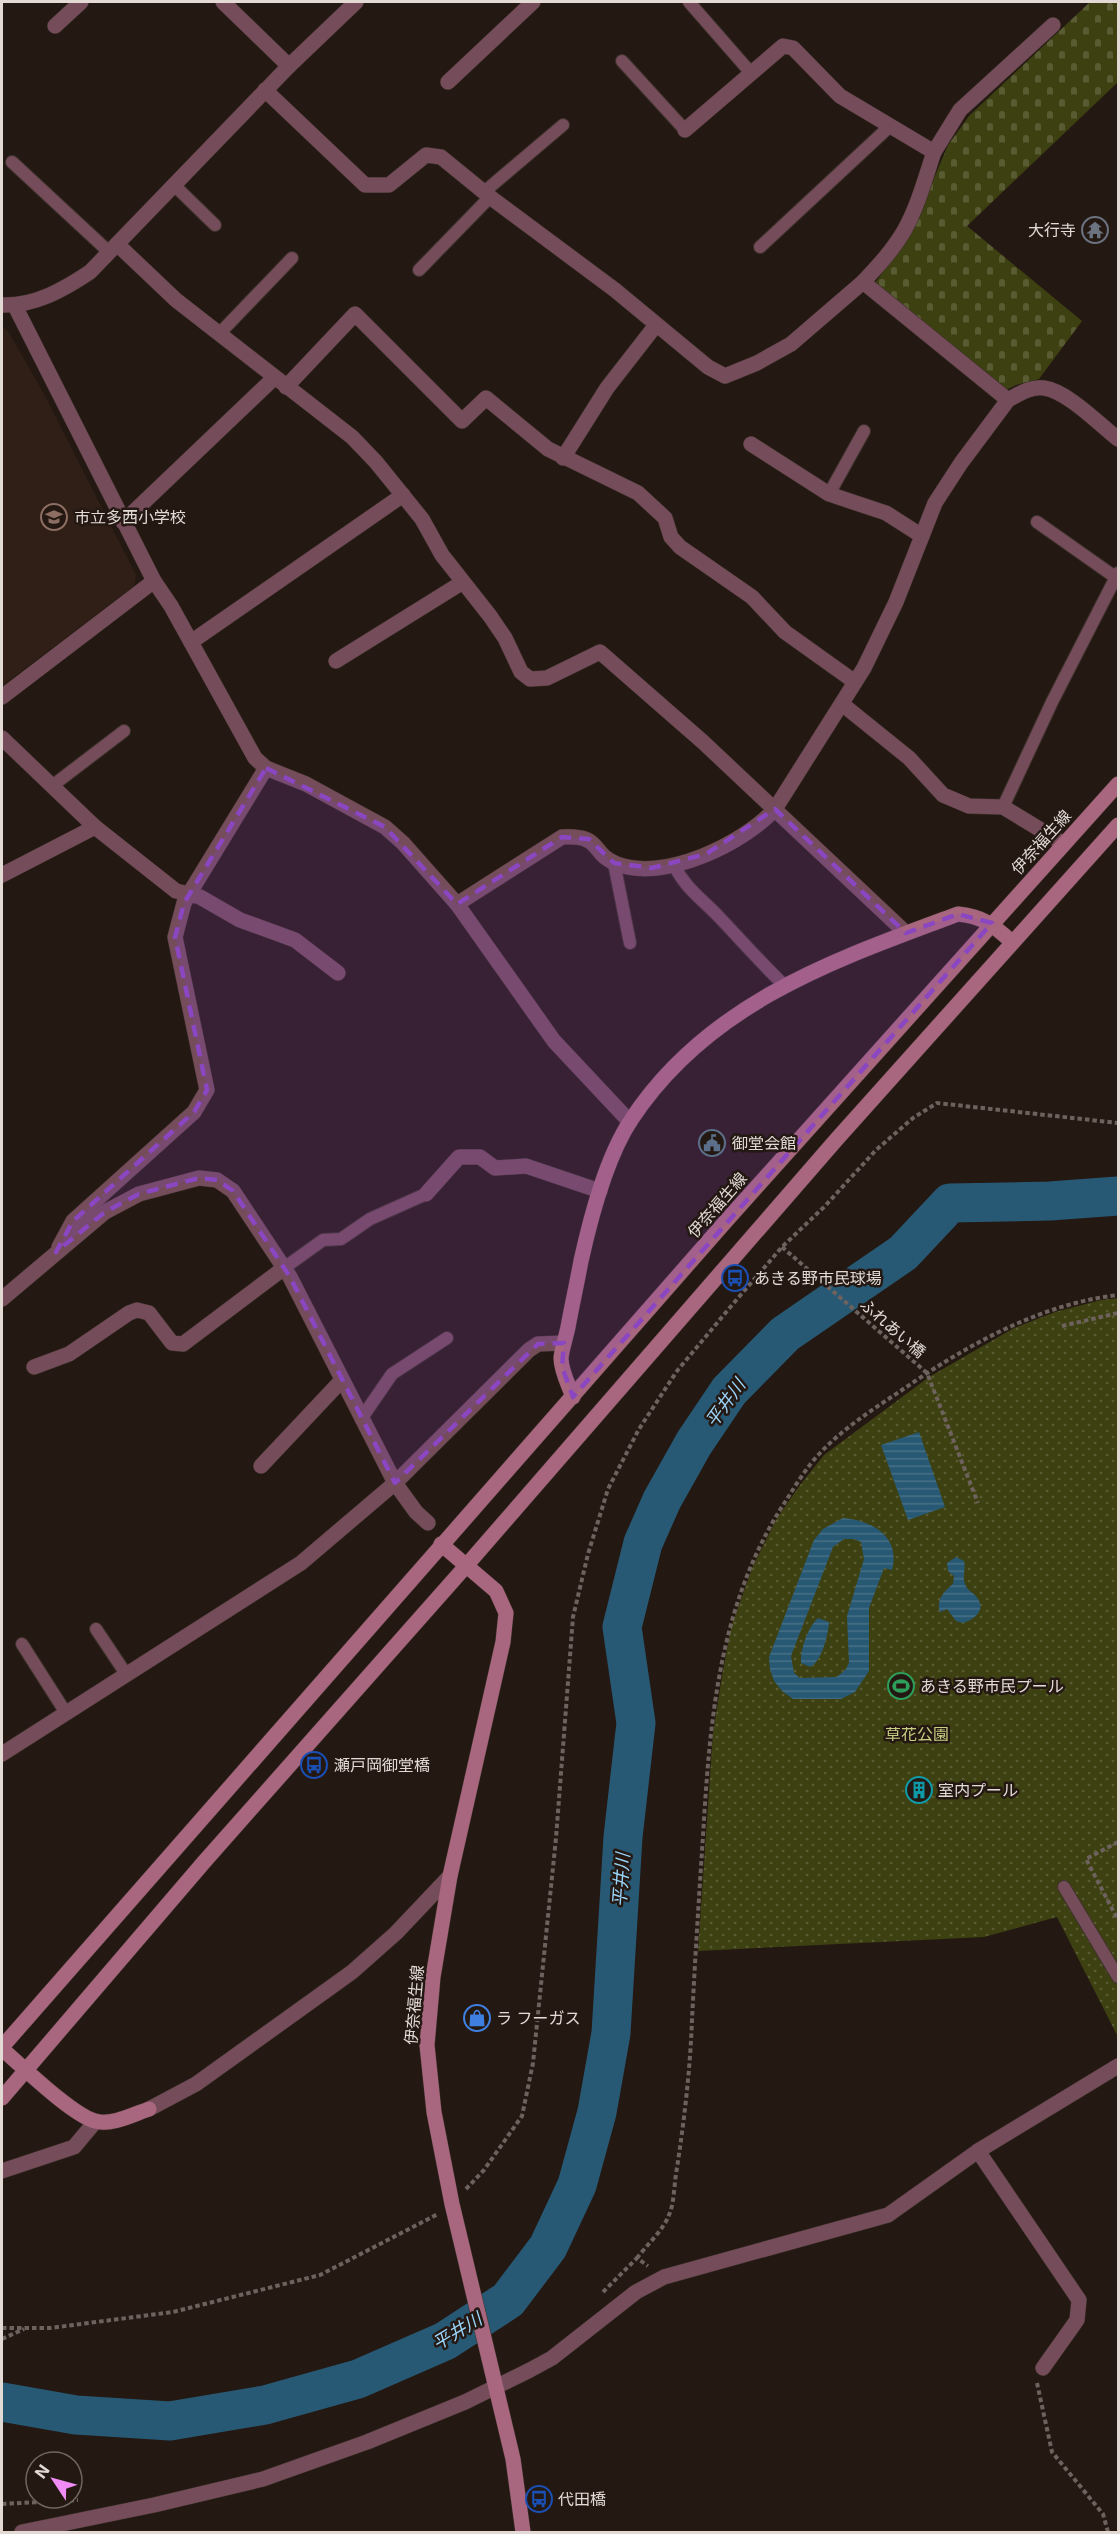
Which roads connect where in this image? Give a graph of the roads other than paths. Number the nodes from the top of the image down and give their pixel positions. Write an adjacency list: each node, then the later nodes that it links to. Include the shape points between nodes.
1 (81, 2): 7 (street)
2 (223, 2): 9 (street)
3 (356, 2): 9 (street)
4 (533, 2): 11 (street)
5 (689, 2): 10 (lane)
6 (1053, 25): 16 (street, via 960,110)
7 (55, 26)
8 (622, 61): 15 (lane)
9 (289, 66): 12 (street)
10 (751, 73): 14 (street, via 783,46 793,48 840,96); 15 (street)
11 (448, 81)
12 (266, 90): 18 (street); 19 (street, via 365,186 390,186 426,155 435,155)
13 (563, 125): 19 (lane)
14 (890, 127): 16 (street); 21 (lane)
15 (685, 130)
16 (934, 152): 25 (street, via 904,231)
17 (12, 162): 22 (lane)
18 (174, 185): 20 (lane); 22 (street)
19 (487, 194): 24 (lane); 27 (street)
20 (215, 225)
21 (760, 247)
22 (113, 248): 26 (street, via 90,272 64,290); 28 (street)
23 (292, 258): 28 (lane)
24 (419, 270)
25 (863, 282): 27 (street, via 791,344 724,376); 30 (street)
26 (8, 305): 37 (street)
27 (656, 325): 34 (street, via 607,388)
28 (219, 334): 29 (street)
29 (280, 382): 34 (street, via 355,314 462,421 486,398); 36 (street, via 352,437); 37 (street)
30 (1008, 400): 32 (street, via 1042,388 1060,393); 39 (street, via 935,503)
31 (864, 431): 35 (lane)
32 (1119, 439)
33 (751, 444): 35 (street)
34 (563, 458): 45 (street, via 638,493 665,518 671,537 680,547 752,597 785,632)
35 (829, 494): 39 (street, via 886,513)
36 (403, 495): 42 (street); 43 (street)
37 (123, 522): 41 (street)
38 (1037, 522): 40 (lane)
39 (922, 536): 45 (street, via 896,602)
40 (1117, 575): 53 (lane)
41 (154, 581): 43 (street); 46 (street)
42 (462, 582): 44 (street); 54 (street, via 490,616 521,672 530,679 547,678 600,652)
43 (191, 642): 50 (street, via 255,758)
44 (336, 661)
45 (855, 682): 47 (street)
46 (2, 697)
47 (842, 704): 53 (street, via 909,758 943,795 969,806); 54 (street)
48 (124, 731): 52 (lane)
49 (2, 738): 52 (street)
50 (266, 768): 61 (street); 62 (street, via 306,784 385,827)
51 (1119, 784): 57 (main road, 伊奈福生線)
52 (52, 786): 55 (street)
53 (1004, 807): 57 (street)
54 (775, 808): 59 (street, via 767,818 733,840); 64 (street)
55 (95, 827): 60 (street); 61 (street, via 176,891)
56 (1118, 828): 65 (main road)
57 (1064, 844): 63 (main road, 伊奈福生線)
58 (614, 863): 59 (street, via 629,868); 62 (street, via 589,839 562,837); 66 (lane)
59 (674, 865): 68 (lane, via 683,883)
60 (2, 875)
61 (189, 894): 67 (street, via 240,920 295,940); 72 (street, via 175,937 207,1090 194,1112 73,1221)
62 (457, 904): 69 (street, via 554,1041)
63 (992, 923): 64 (main road, via 958,914); 65 (main road); 79 (main road, 伊奈福生線)
64 (906, 933): 68 (main road)
65 (1012, 942): 85 (main road)
66 (630, 943)
67 (338, 973)
68 (784, 985): 69 (main road, via 720,1026 687,1054)
69 (630, 1122): 70 (main road)
70 (600, 1191): 71 (street, via 526,1166 495,1168 480,1157 459,1157); 76 (main road)
71 (426, 1194): 73 (lane, via 370,1219 341,1239 323,1240)
72 (56, 1252): 73 (street, via 105,1212 139,1194 199,1178 217,1180 233,1191); 74 (street)
73 (284, 1268): 77 (street, via 183,1344 172,1342 150,1313 137,1310 69,1354); 78 (street)
74 (2, 1299)
75 (447, 1338): 80 (lane, via 392,1374)
76 (564, 1343): 79 (main road, via 562,1367); 82 (street, via 537,1344 528,1350)
77 (34, 1367)
78 (342, 1380): 80 (street); 81 (street)
79 (573, 1397): 84 (main road, 伊奈福生線)
80 (362, 1419): 82 (street)
81 (261, 1466)
82 (395, 1483): 83 (street); 88 (street, via 301,1563)
83 (428, 1523)
84 (441, 1544): 85 (main road, 伊奈福生線); 94 (main road, 伊奈福生線)
85 (466, 1566): 91 (main road, 伊奈福生線, via 496,1591 506,1613 503,1642); 96 (main road, via 204,1862)
86 (96, 1629): 88 (lane)
87 (22, 1644): 89 (lane)
88 (126, 1674): 89 (street)
89 (66, 1713): 90 (street)
90 (2, 1754)
91 (450, 1876): 98 (street, via 352,1972 196,2084); 103 (main road, 伊奈福生線, via 433,1977 427,2045 434,2112 452,2204)
92 (1064, 1887): 93 (lane)
93 (1119, 1977)
94 (2, 2048): 96 (main road)
95 (1119, 2066): 100 (street)
96 (27, 2070): 97 (main road); 99 (main road)
97 (2, 2098)
98 (149, 2109): 99 (main road, via 115,2121)
99 (95, 2122): 101 (street, via 74,2147)
100 (978, 2151): 102 (street, via 1079,2300 1077,2320); 103 (street, via 888,2215 664,2277 636,2292 552,2358)
101 (2, 2171)
102 (1043, 2368)
103 (496, 2387): 104 (street, via 367,2442 263,2479); 105 (main road, 伊奈福生線, via 513,2459)
104 (22, 2532)
105 (523, 2532)

